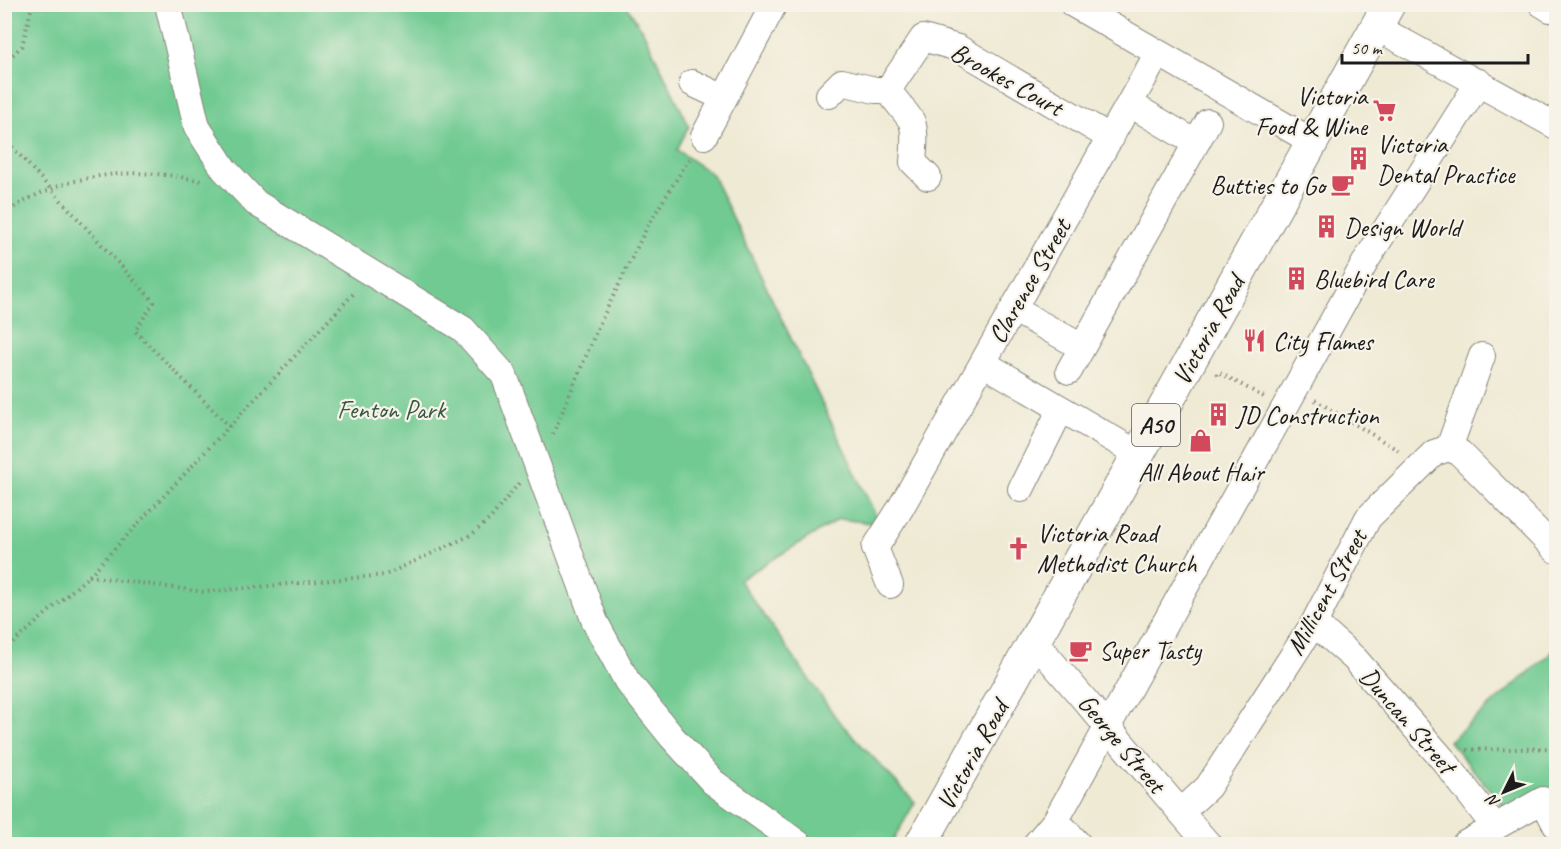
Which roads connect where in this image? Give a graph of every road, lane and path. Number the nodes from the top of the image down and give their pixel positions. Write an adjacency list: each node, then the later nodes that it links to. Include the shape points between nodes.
1 (26, 4): 9 (path, via 31,10 22,46)
2 (168, 4): 25 (street, via 197,127 224,169 256,203)
3 (774, 4): 14 (street)
4 (1073, 4): 8 (street)
5 (1542, 4): 6 (street, via 1550,9)
6 (1557, 6)
7 (1383, 16): 10 (street); 20 (main road, Victoria Road / A50)
8 (1158, 53): 15 (street, Clarence Street); 20 (street)
9 (4, 63)
10 (1479, 82): 16 (street); 32 (street, via 1367,259)
11 (692, 83): 14 (street)
12 (888, 90): 13 (street, via 842,82); 19 (street, Brookes Court, via 923,38 958,48); 21 (street, via 911,120 913,162)
13 (829, 95)
14 (724, 98): 17 (street)
15 (1130, 104): 19 (street, Clarence Street); 27 (street, via 1202,132)
16 (1557, 126)
17 (704, 136): 38 (path, via 648,225 599,325)
18 (4, 138): 23 (path)
19 (1111, 138): 26 (street, Clarence Street)
20 (1313, 142): 29 (main road, Victoria Road / A50)
21 (928, 177)
22 (209, 183): 23 (path, via 119,174 79,178)
23 (51, 188): 24 (path); 34 (path, via 154,302 135,331)
24 (4, 214)
25 (372, 275): 34 (path); 38 (street, via 463,329 504,375)
26 (1013, 309): 27 (street); 30 (street, Clarence Street)
27 (1082, 347): 31 (street)
28 (1482, 356): 35 (street, via 1483,386)
29 (1190, 362): 32 (path, via 1215,376 1218,372); 36 (main road, Victoria Road / A50)
30 (983, 363): 33 (street); 42 (street, Clarence Street, via 875,548)
31 (1068, 371)
32 (1291, 399): 37 (path); 46 (street)
33 (1061, 409): 36 (street); 39 (street)
34 (231, 427): 41 (path)
35 (1449, 448): 37 (street, Millicent Street, via 1434,453); 40 (street, via 1460,453)
36 (1140, 455): 44 (main road, Victoria Road / A50)
37 (1421, 464): 43 (street, Millicent Street, via 1368,518)
38 (538, 468): 41 (path, via 517,485 471,536 385,575 204,592); 54 (street, via 595,622 627,681 713,782)
39 (1021, 489)
40 (1557, 550)
41 (89, 576): 45 (path)
42 (890, 585)
43 (1314, 623): 48 (street, Duncan Street, via 1356,659); 49 (street, Millicent Street, via 1208,787)
44 (1035, 642): 46 (street, George Street); 53 (main road, Victoria Road / A50)
45 (4, 651)
46 (1108, 725): 49 (street, George Street); 50 (street)
47 (1557, 748): 48 (path, via 1466,750)
48 (1446, 763): 52 (street, Duncan Street)
49 (1181, 812): 57 (street, George Street)
50 (1056, 819): 55 (street); 56 (street)
51 (1557, 825): 52 (street, via 1543,800)
52 (1494, 826): 58 (street)
53 (930, 841)
54 (799, 844)
55 (1036, 844)
56 (1078, 844)
57 (1208, 844)
58 (1465, 844)

